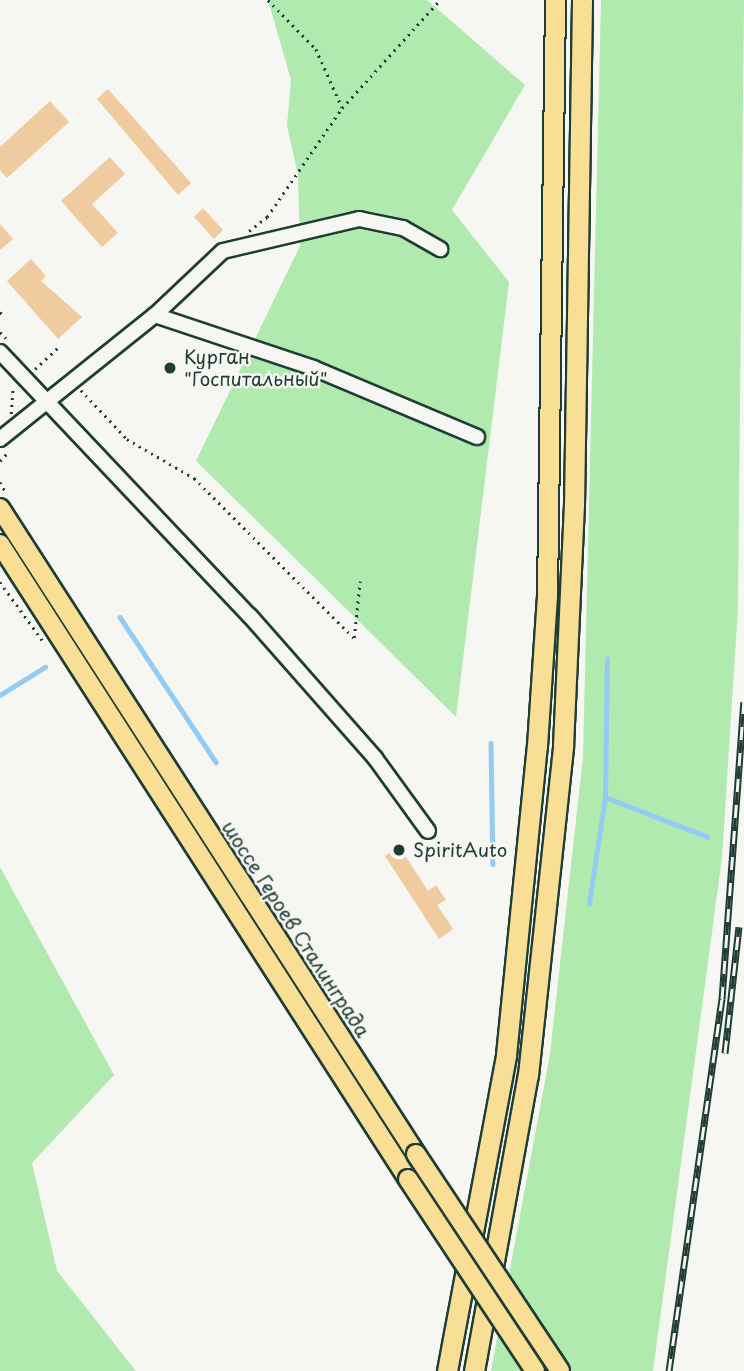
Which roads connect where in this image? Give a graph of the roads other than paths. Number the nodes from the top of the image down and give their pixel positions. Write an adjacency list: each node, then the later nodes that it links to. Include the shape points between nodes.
1 (555, 0): 12 (highway, via 547,596 527,880 482,1202)
2 (582, 0): 13 (highway, via 574,505 563,746 528,1075)
3 (440, 249): 4 (street, via 373,220 315,226 271,244 223,251)
4 (155, 315): 6 (street); 7 (street, via 313,368)
5 (0, 352): 6 (street)
6 (44, 400): 8 (street); 11 (street, via 250,616 374,758)
7 (477, 437)
8 (0, 439)
9 (0, 508): 15 (main road, шоссе Героев Сталинграда, bridge, via 415,1154)
10 (0, 544): 14 (main road, шоссе Героев Сталинграда, bridge)
11 (428, 831)
12 (447, 1371)
13 (474, 1371)
14 (535, 1371)
15 (560, 1371)

